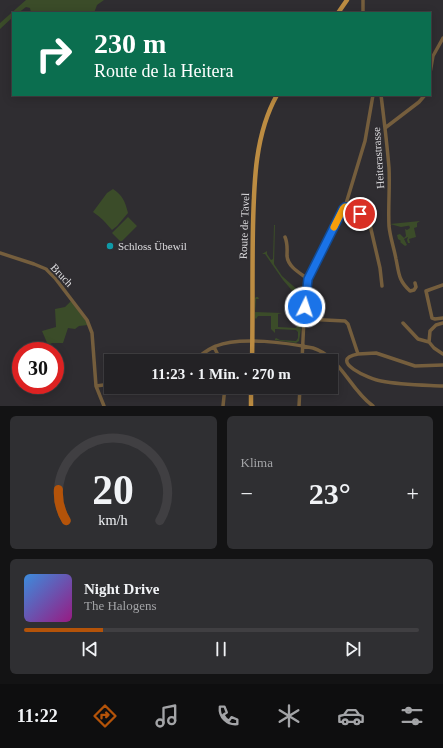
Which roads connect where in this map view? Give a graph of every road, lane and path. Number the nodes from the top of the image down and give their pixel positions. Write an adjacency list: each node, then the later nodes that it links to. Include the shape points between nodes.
1 (347, 0): 3 (main road)
2 (363, 0): 4 (street)
3 (339, 12)
4 (363, 12)
5 (443, 38): 6 (street, via 433,56)
6 (431, 67)
7 (277, 96): 23 (main road, Route de Tavel, via 263,130 256,169 252,243)
8 (373, 96): 12 (street, Heiterastrasse, via 365,141)
9 (381, 96): 11 (street, Heiterastrasse)
10 (424, 96): 11 (street)
11 (385, 128): 16 (street, Heiterastrasse, via 389,169 389,226 402,284 410,291 414,290)
12 (345, 207): 15 (street, Heiterastrasse); 18 (street, via 360,214 370,225)
13 (285, 237): 15 (street, via 288,260 294,269)
14 (0, 253): 35 (street, Bruch, via 34,264 50,273 87,320 92,333)
15 (308, 279): 20 (street, Heiterastrasse)
16 (415, 283)
17 (443, 285): 19 (street, via 426,291 432,318)
18 (382, 286)
19 (443, 318)
20 (305, 319): 25 (street, Heiterastrasse); 31 (street, via 345,321)
21 (403, 323): 24 (street, via 418,339)
22 (443, 323): 24 (street, via 430,331)
23 (252, 341): 25 (street); 26 (street, via 232,342); 29 (main road, Route de Tavel)
24 (429, 342): 32 (street)
25 (302, 346): 30 (street, Heiterastrasse); 44 (street, via 319,350 330,357 359,394)
26 (214, 347): 27 (street); 28 (street)
27 (203, 354)
28 (218, 354)
29 (252, 354)
30 (302, 354)
31 (358, 354): 33 (street, via 376,353 415,366); 36 (street, via 348,358 348,364 353,370 380,381)
32 (443, 354)
33 (443, 365)
34 (104, 385): 35 (street)
35 (96, 386): 40 (street)
36 (443, 386)
37 (224, 394): 41 (street)
38 (251, 394): 42 (main road)
39 (300, 394): 43 (street)
40 (104, 406)
41 (223, 406)
42 (251, 406)
43 (299, 406)
44 (373, 406)

